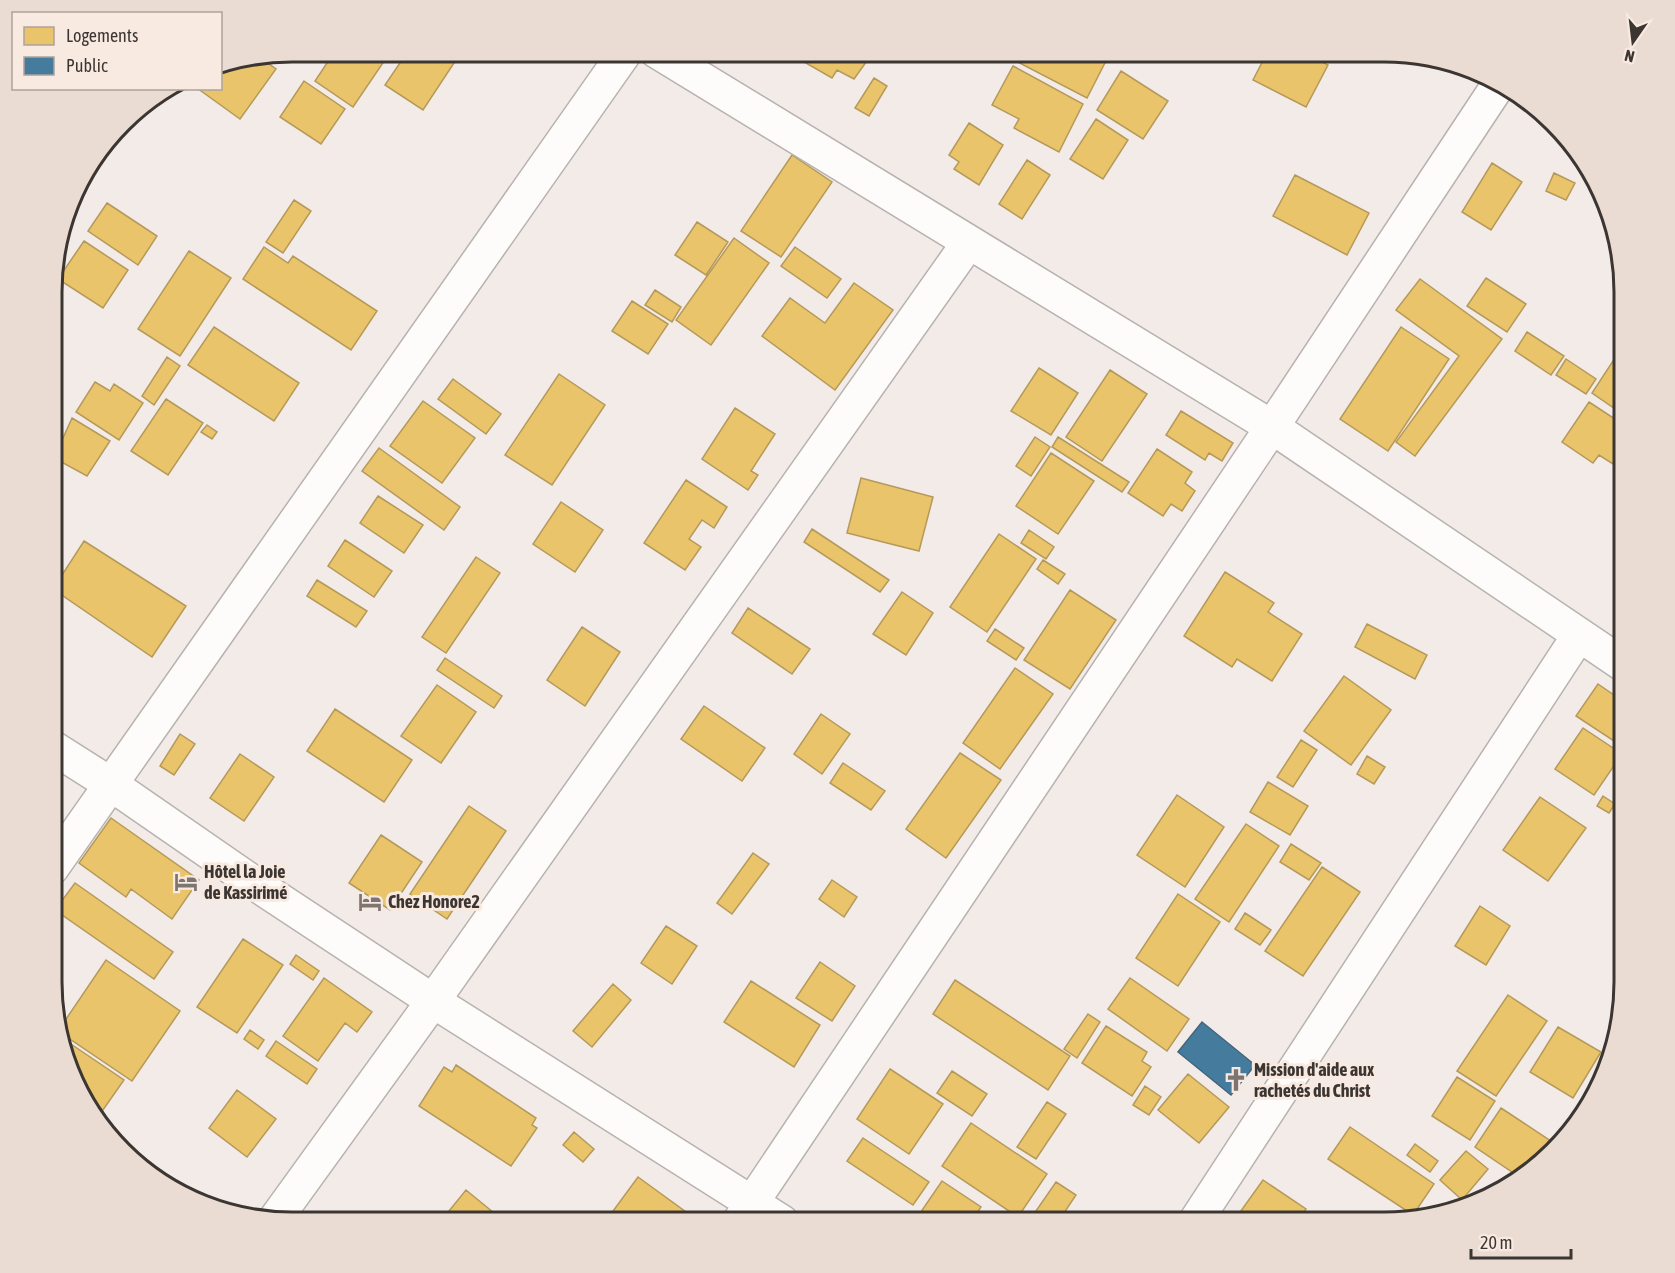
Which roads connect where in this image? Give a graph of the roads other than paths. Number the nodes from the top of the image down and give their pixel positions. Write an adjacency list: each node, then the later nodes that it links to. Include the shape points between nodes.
1 (618, 62): 9 (street)
2 (674, 62): 4 (street)
3 (1495, 90): 5 (street)
4 (969, 242): 5 (street); 11 (street)
5 (1272, 427): 6 (street); 14 (street)
6 (1579, 635): 7 (street); 15 (street)
7 (1614, 658)
8 (62, 753): 9 (street)
9 (112, 785): 10 (street); 11 (street)
10 (62, 854)
11 (433, 1001): 12 (street); 13 (street)
12 (281, 1211)
13 (744, 1212)
14 (746, 1212)
15 (1202, 1212)

